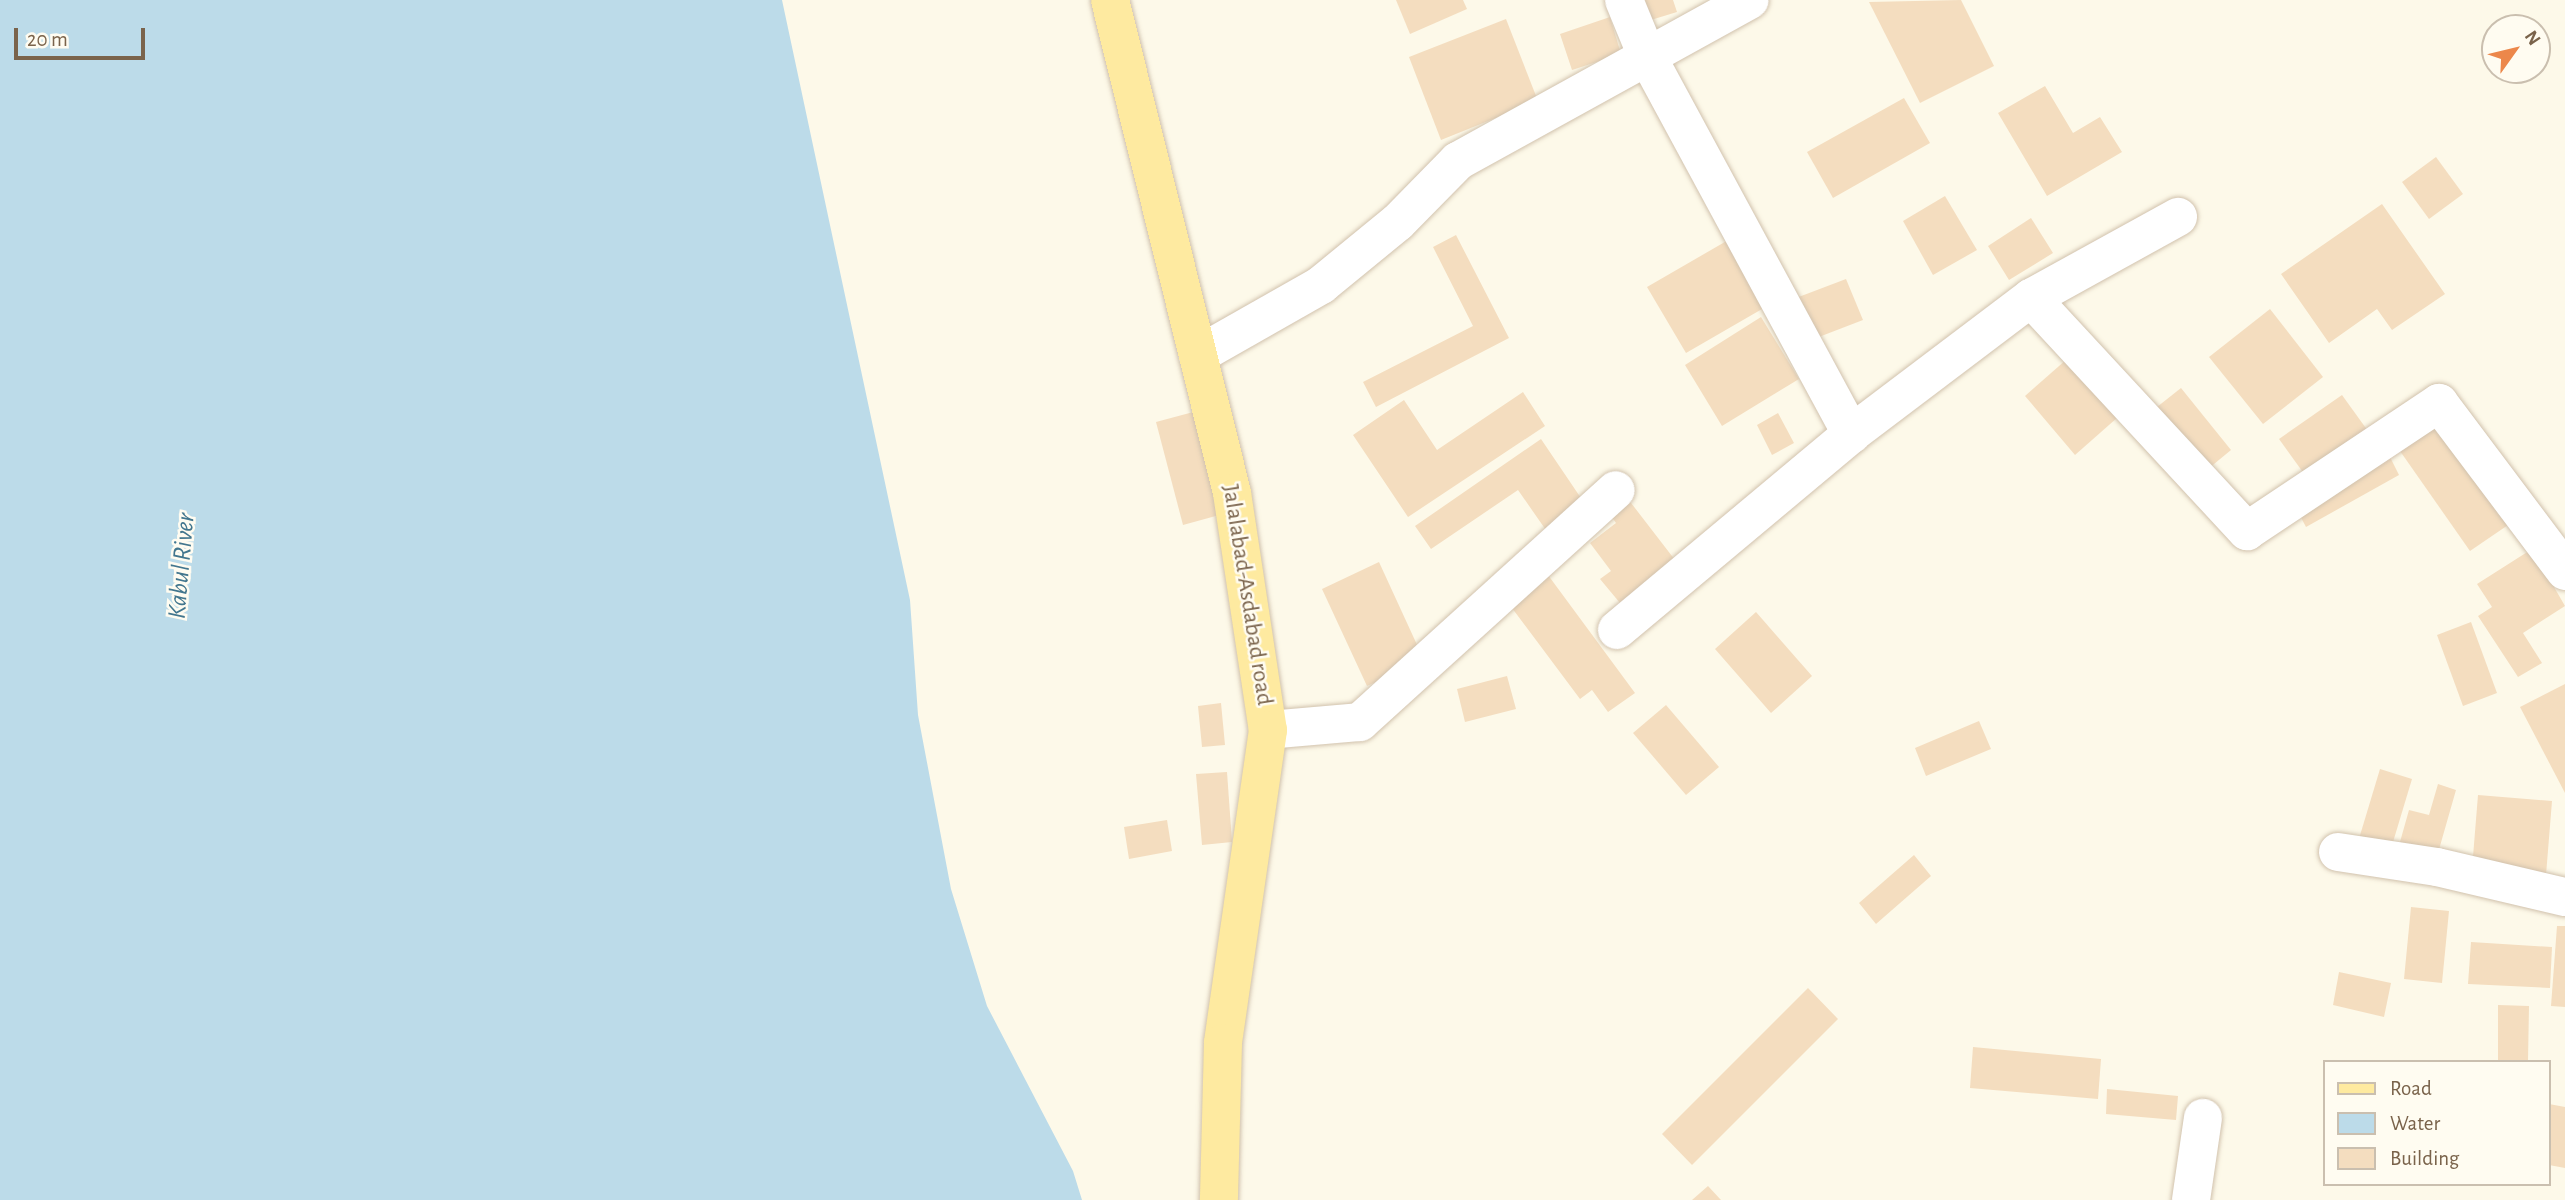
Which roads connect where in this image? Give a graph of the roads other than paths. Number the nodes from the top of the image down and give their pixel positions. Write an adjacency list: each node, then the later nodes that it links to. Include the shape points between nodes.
1 (1110, 0): 7 (main road, Jalalabad-Asdabad road)
2 (1624, 0): 4 (street)
3 (1750, 0): 4 (street)
4 (1647, 56): 7 (street, via 1458,161 1398,222 1321,285); 8 (street)
5 (2178, 217): 6 (street)
6 (2031, 299): 8 (street); 10 (street, via 2247,531 2439,403)
7 (1198, 355): 12 (main road, Jalalabad-Asdabad road, via 1232,492)
8 (1851, 434): 11 (street)
9 (1616, 490): 12 (street, via 1360,722)
10 (2565, 570)
11 (1617, 630)
12 (1268, 730): 16 (main road, Jalalabad-Asdabad road, via 1223,1042)
13 (2338, 852): 14 (street, via 2438,867)
14 (2565, 897)
15 (2203, 1118): 17 (street)
16 (1219, 1200)
17 (2190, 1200)

